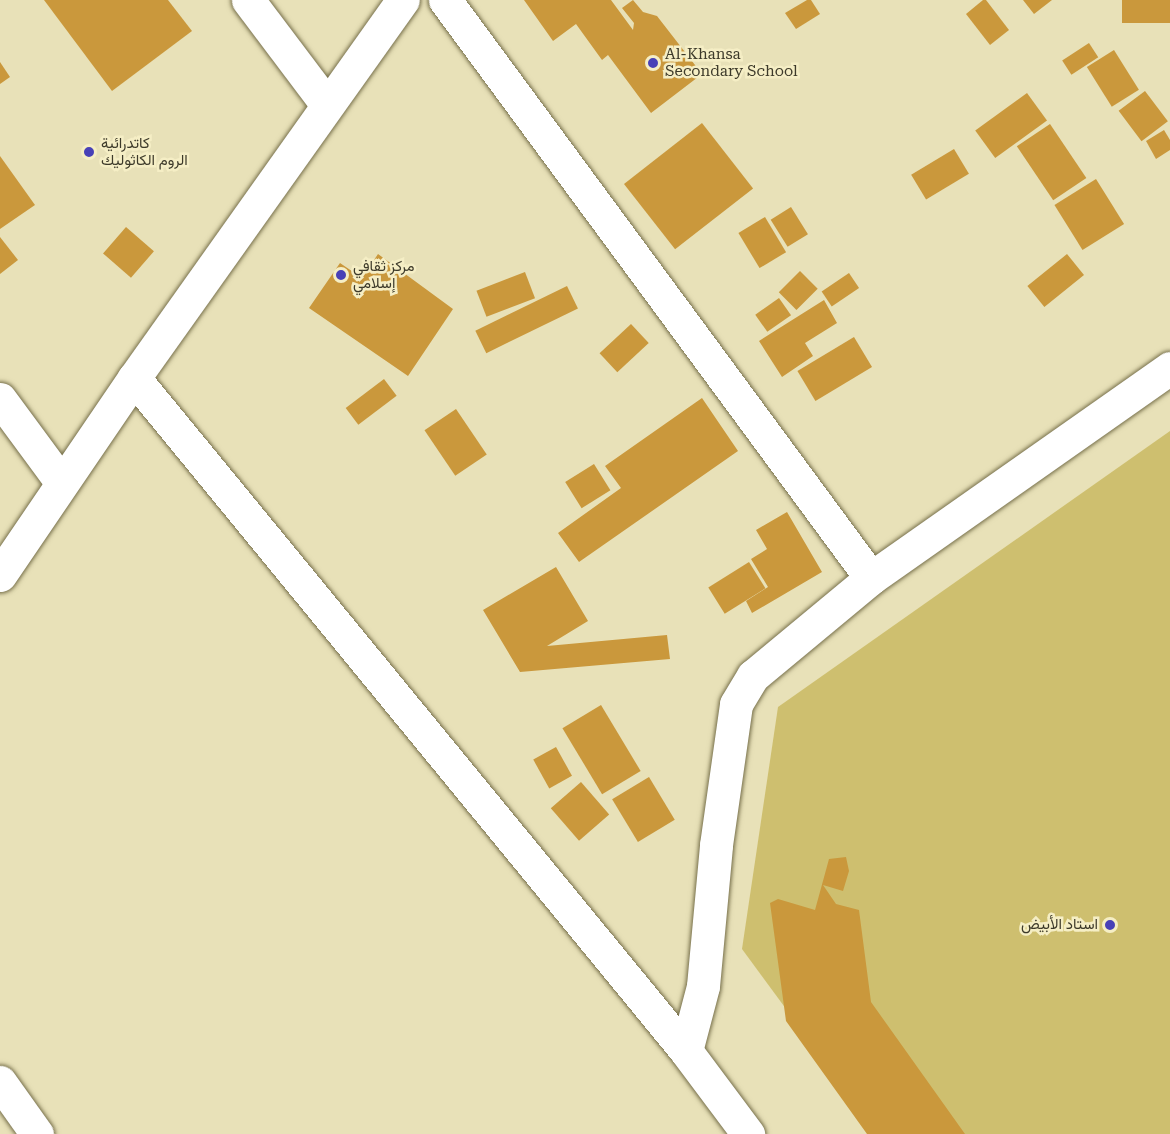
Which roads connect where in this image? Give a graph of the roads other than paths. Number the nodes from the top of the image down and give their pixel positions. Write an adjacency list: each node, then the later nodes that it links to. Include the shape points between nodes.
1 (248, 0): 4 (street)
2 (403, 0): 4 (street)
3 (445, 0): 10 (street)
4 (327, 105): 6 (street)
5 (1170, 368): 10 (street)
6 (134, 378): 8 (street); 11 (street)
7 (0, 399): 8 (street)
8 (62, 483): 9 (street)
9 (0, 575)
10 (871, 578): 11 (street, via 753,676 736,704 716,845 703,986)
11 (686, 1051): 14 (street)
12 (0, 1082): 13 (street)
13 (37, 1134)
14 (748, 1134)

